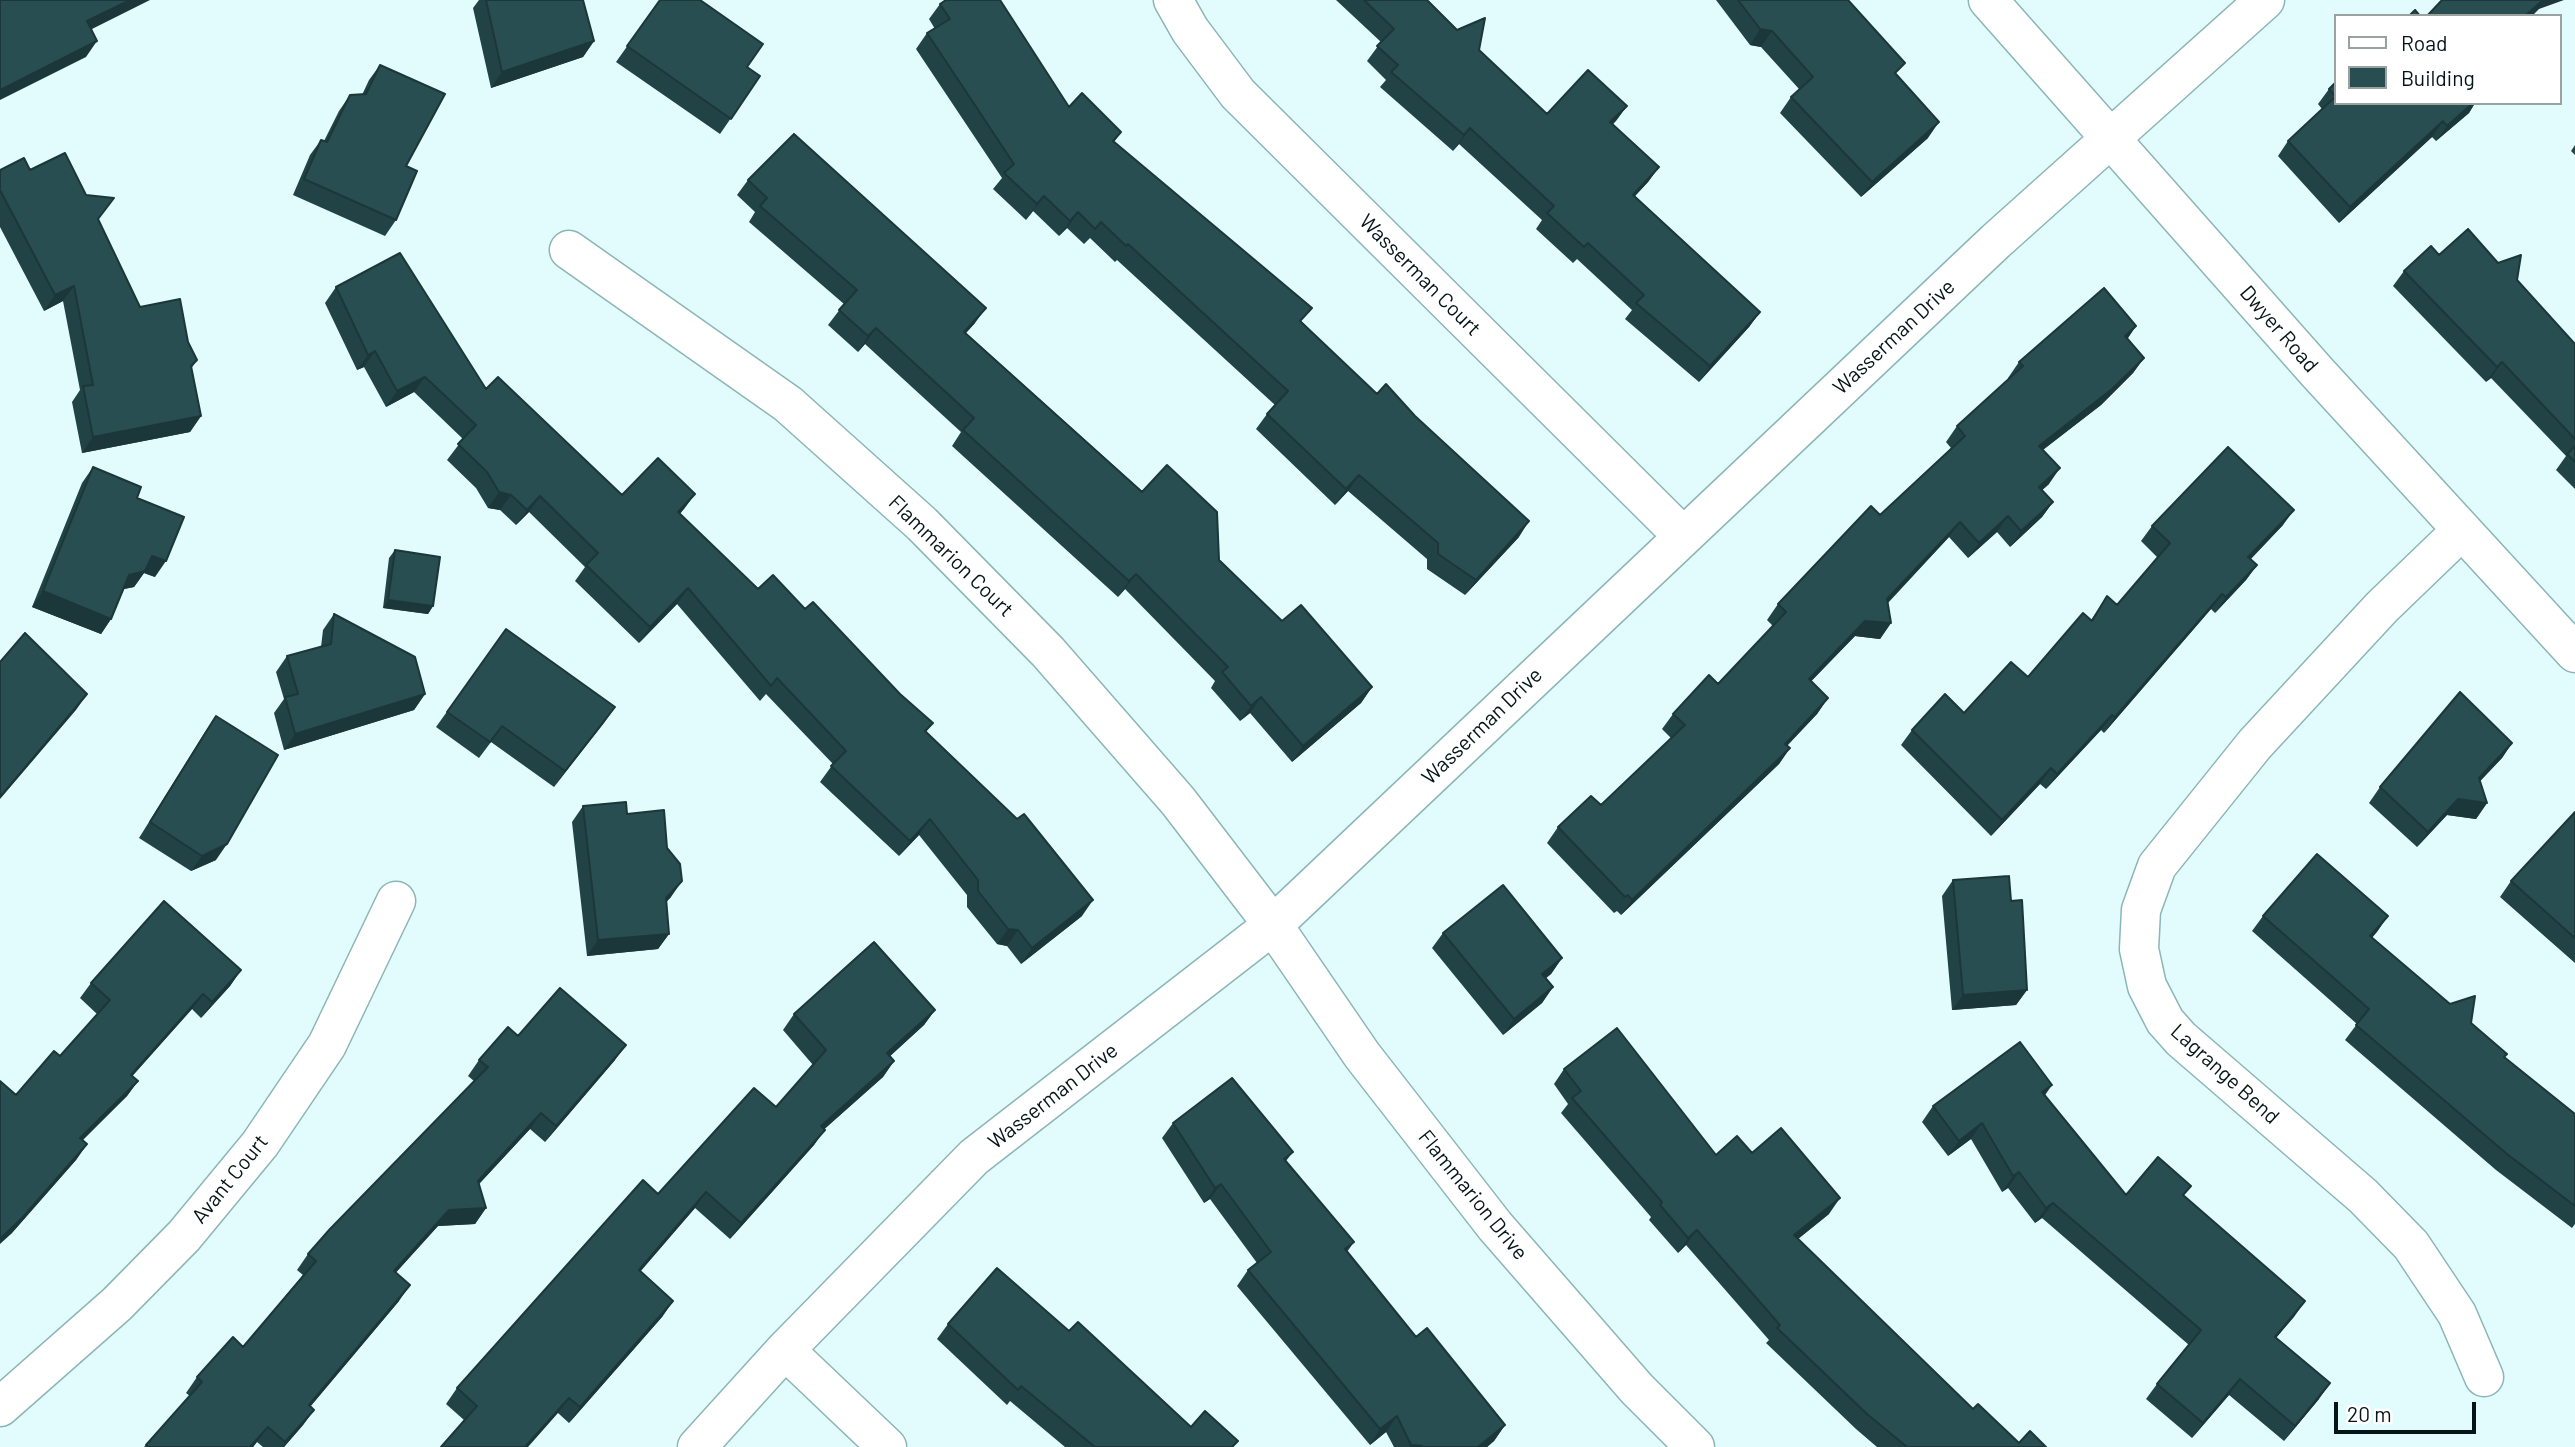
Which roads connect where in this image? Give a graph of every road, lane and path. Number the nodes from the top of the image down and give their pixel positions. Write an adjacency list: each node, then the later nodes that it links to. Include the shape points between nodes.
1 (1173, 0): 7 (street, Wasserman Court, via 1238,94)
2 (1988, 0): 4 (street, Dwyer Road)
3 (2265, 0): 4 (street, Wasserman Drive)
4 (2109, 138): 6 (street, Dwyer Road); 7 (street, Wasserman Drive)
5 (569, 250): 10 (street, Flammarion Court, via 788,404 922,524 1048,652 1144,761)
6 (2462, 530): 8 (street, Dwyer Road); 12 (street, Lagrange Bend, via 2382,607 2255,744 2157,866 2141,909 2138,949 2147,986 2165,1021 2181,1039 2363,1196 2411,1245 2457,1314)
7 (1683, 536): 10 (street, Wasserman Drive)
8 (2575, 653)
9 (396, 901): 13 (street, Avant Court, via 327,1045 260,1144 184,1236 136,1285)
10 (1273, 925): 11 (street, Wasserman Drive, via 974,1157); 16 (street, Flammarion Drive, via 1362,1055 1495,1226 1637,1389)
11 (785, 1350): 14 (street, Wasserman Drive); 15 (street)
12 (2484, 1377)
13 (0, 1407)
14 (697, 1447)
15 (887, 1447)
16 (1695, 1447)

